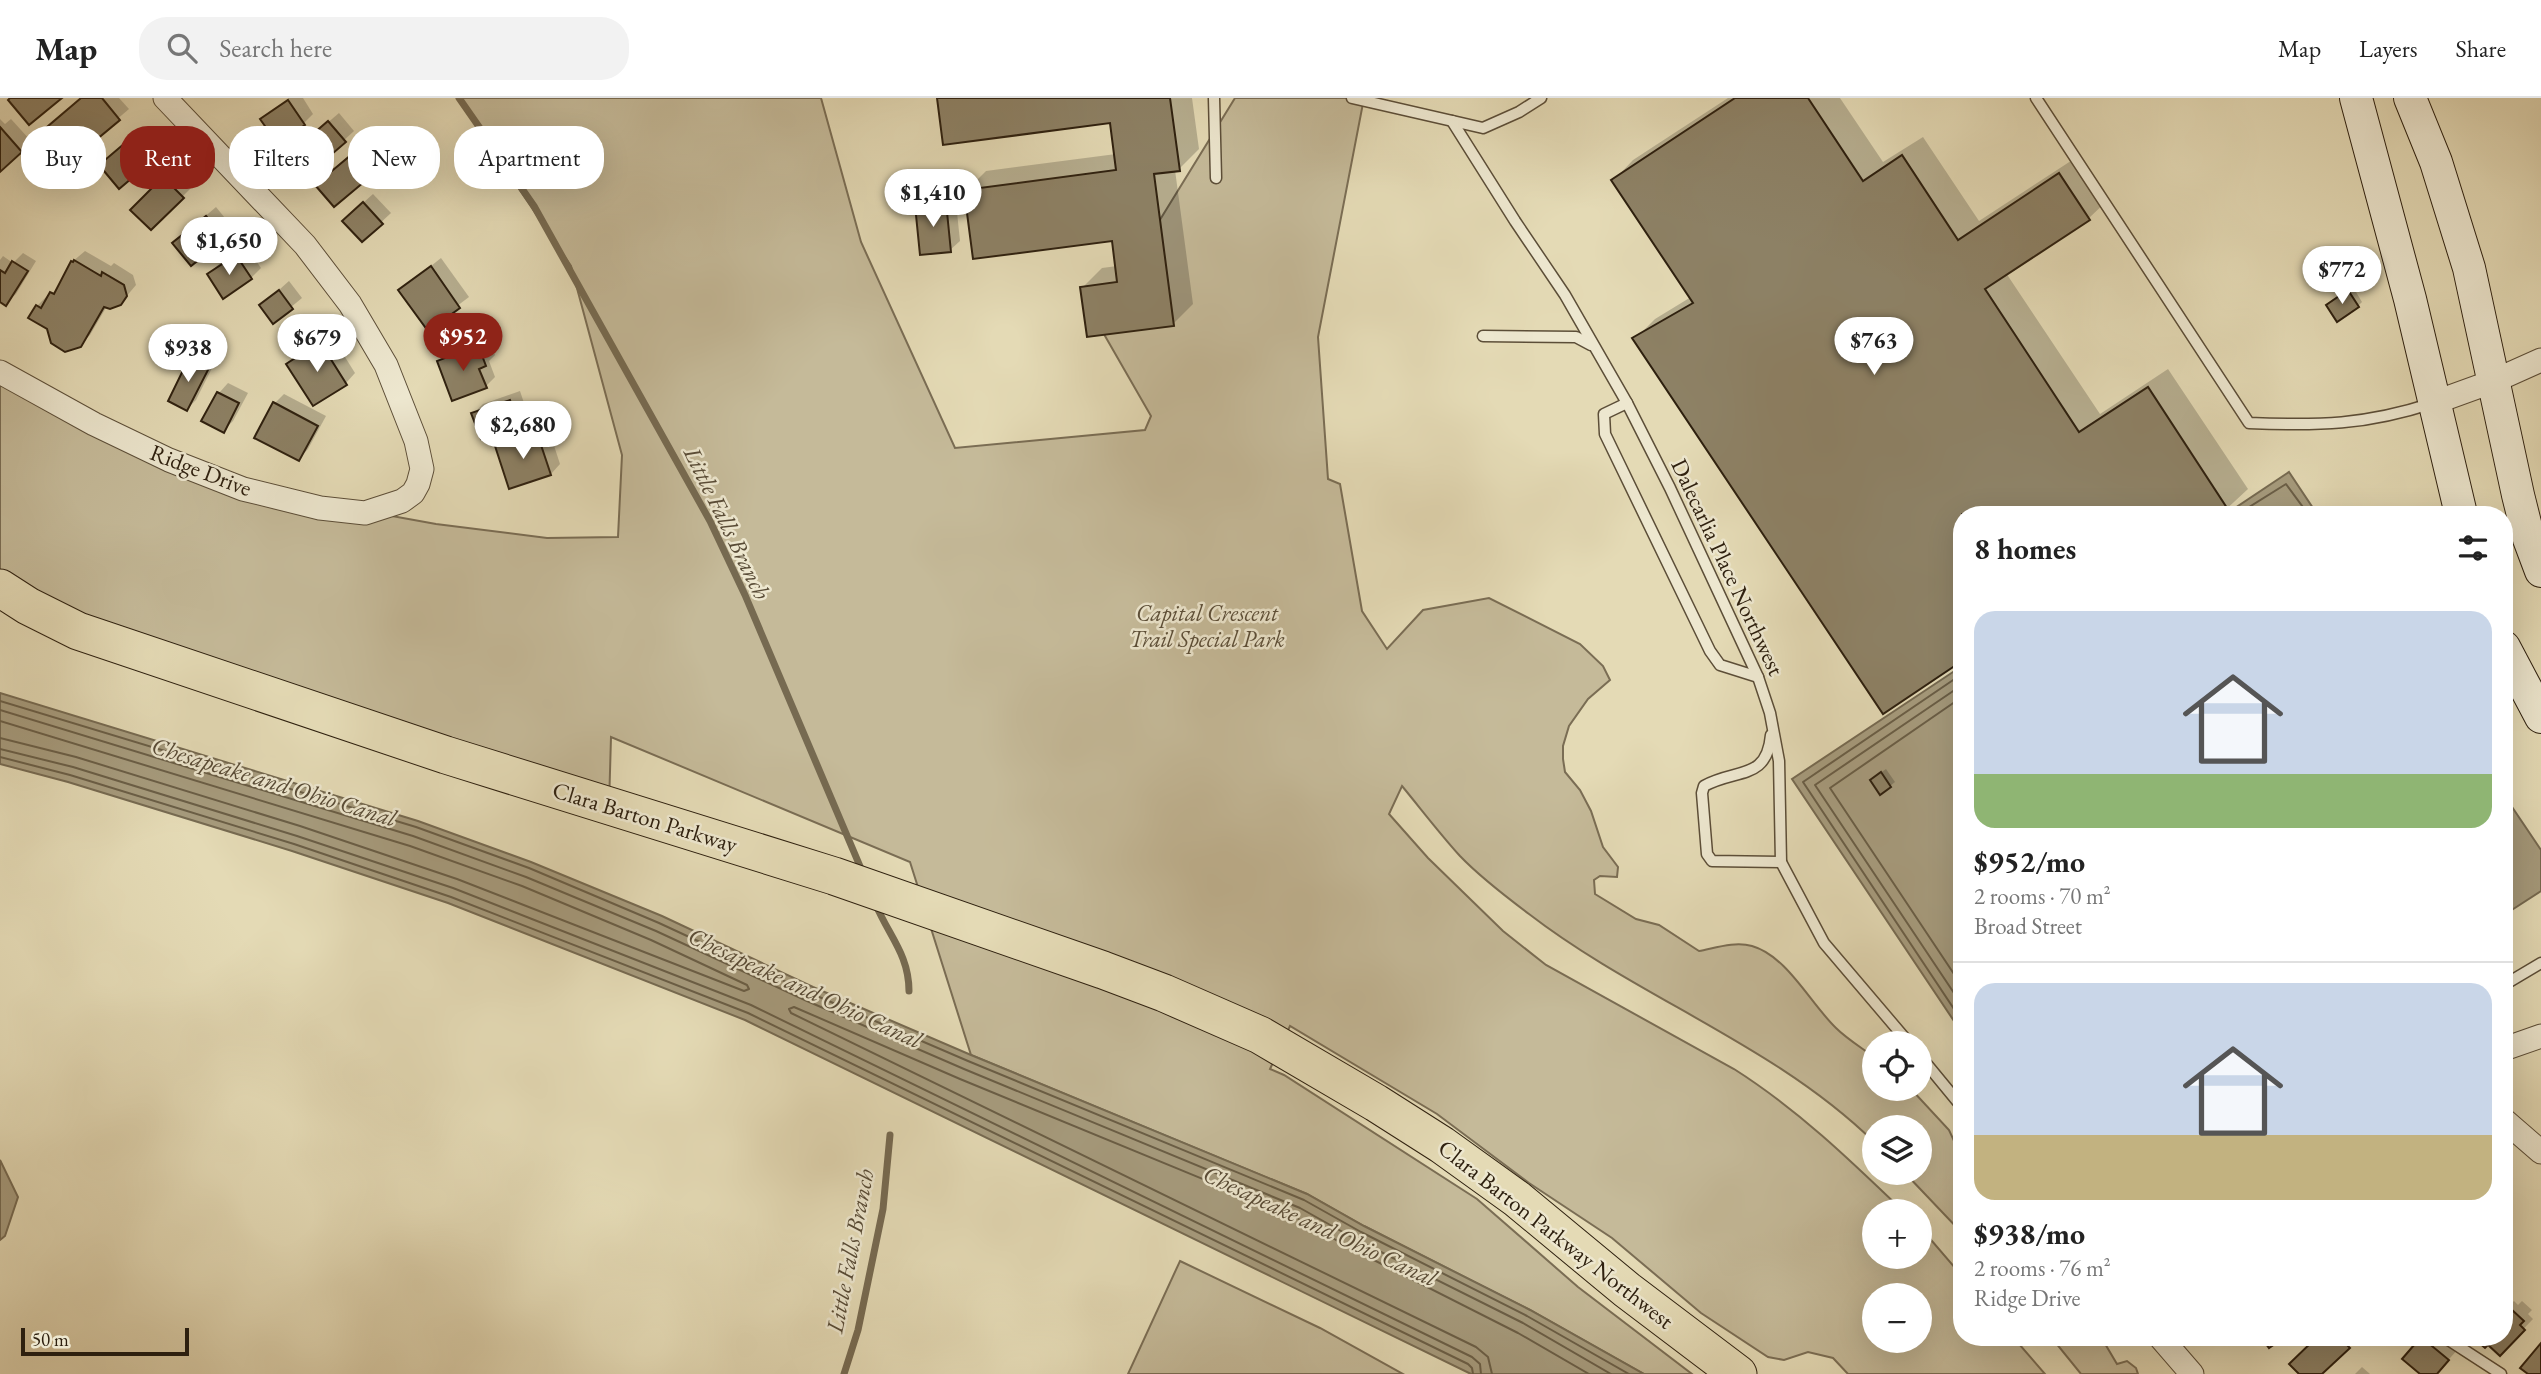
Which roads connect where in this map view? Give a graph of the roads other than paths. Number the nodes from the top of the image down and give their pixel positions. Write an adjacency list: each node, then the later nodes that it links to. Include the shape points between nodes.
1 (165, 98): 13 (street, Ridge Drive, via 305,245 350,304 386,365 416,441 422,469 413,493 365,513 320,508 243,489 169,460)
2 (1214, 98): 9 (lane)
3 (1352, 98): 8 (lane)
4 (1541, 98): 8 (lane, via 1483,128)
5 (2036, 98): 15 (lane, via 2249,423 2311,426 2361,422)
6 (2356, 98): 15 (main road)
7 (2410, 98): 14 (main road, via 2469,268)
8 (1452, 121): 11 (lane, Dalecarlia Place Northwest)
9 (1216, 178)
10 (1483, 336): 11 (lane, via 1576,337)
11 (1594, 346): 16 (lane, Dalecarlia Place Northwest)
12 (2541, 360): 14 (street)
13 (0, 373)
14 (2494, 382): 15 (street); 18 (main road, via 2529,539)
15 (2435, 402): 17 (main road)
16 (1627, 403): 21 (lane, Dalecarlia Place Northwest); 21 (lane, via 1604,414 1605,434 1710,651 1720,666)
17 (2459, 506)
18 (2541, 571)
19 (9, 598): 28 (highway, Clara Barton Parkway, via 78,632 446,755 834,876 1115,974)
20 (2513, 664): 22 (main road)
21 (1758, 677): 23 (lane, Dalecarlia Place Northwest)
22 (2541, 717)
23 (1772, 722): 24 (lane, Dalecarlia Place Northwest, via 1780,761); 24 (lane, via 1763,763 1713,781 1702,793 1707,853 1712,861)
24 (1781, 862): 27 (lane, Dalecarlia Place Northwest, via 1825,943)
25 (2541, 963): 26 (lane)
26 (2513, 980)
27 (1899, 1031)
28 (1261, 1035): 37 (highway, Clara Barton Parkway Northwest, via 1442,1145)
29 (2541, 1035): 30 (street)
30 (2513, 1046)
31 (1932, 1071): 32 (lane)
32 (1953, 1096)
33 (2513, 1129): 34 (street)
34 (2541, 1152)
35 (2168, 1346): 38 (street)
36 (2458, 1346): 39 (lane)
37 (1738, 1374)
38 (2192, 1374)
39 (2501, 1374)

